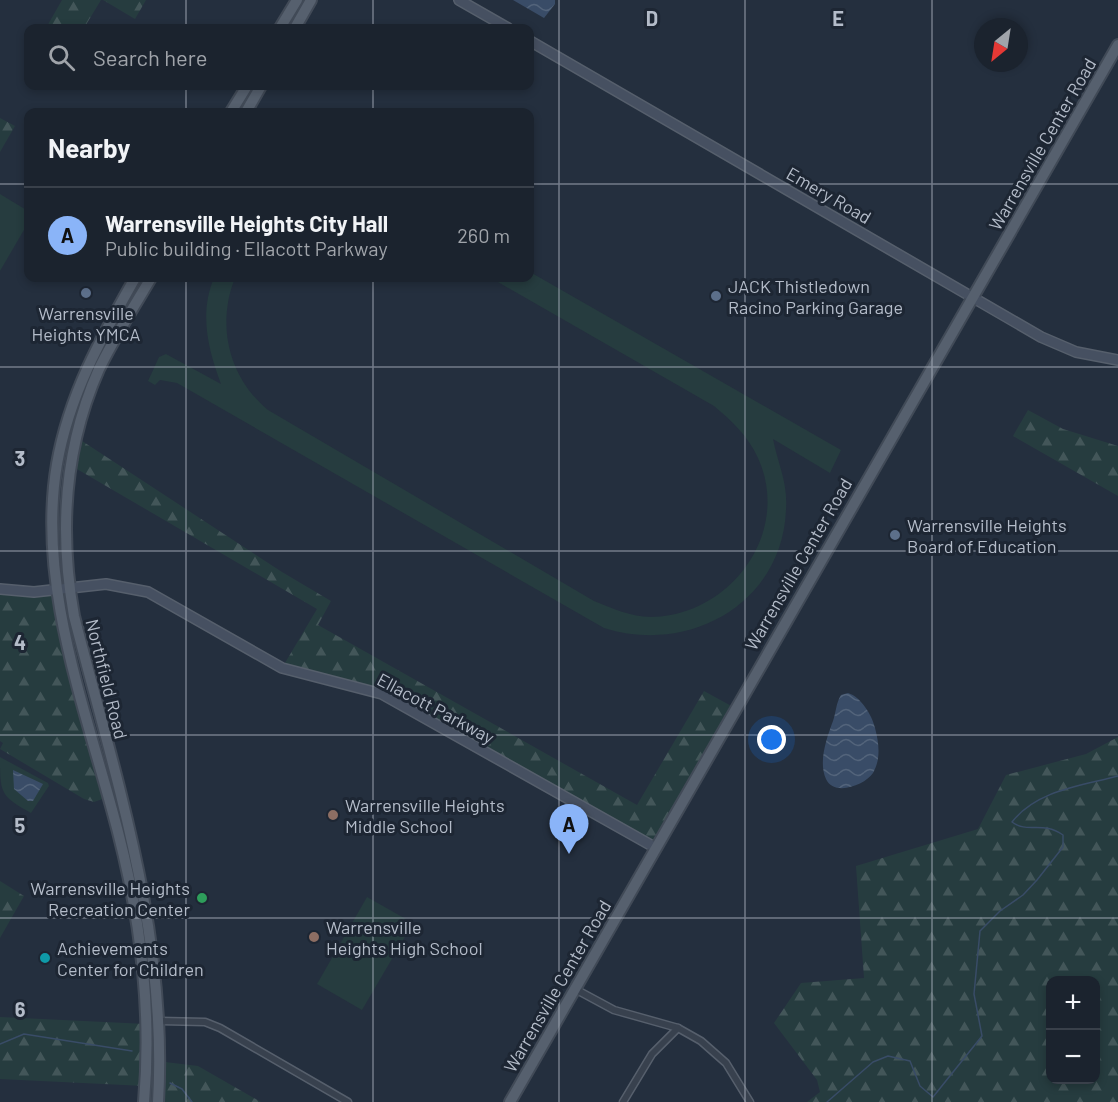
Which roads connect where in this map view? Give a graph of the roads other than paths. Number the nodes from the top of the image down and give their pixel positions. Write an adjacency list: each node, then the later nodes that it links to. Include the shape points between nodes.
1 (297, 0): 4 (main road)
2 (311, 0): 5 (main road)
3 (459, 0): 6 (street)
4 (282, 24)
5 (297, 24)
6 (501, 24)
7 (534, 43): 15 (street, Emery Road)
8 (1118, 45): 15 (main road, Warrensville Center Road)
9 (245, 90): 11 (main road)
10 (259, 90): 12 (main road)
11 (233, 108)
12 (248, 108)
13 (133, 282): 19 (main road, Northfield Road, via 87,364 64,431 52,514)
14 (149, 282): 18 (main road, Northfield Road, via 104,359 78,431 66,507)
15 (972, 297): 16 (street, Emery Road, via 1065,349); 20 (main road, Warrensville Center Road)
16 (1118, 360)
17 (0, 589): 19 (street, Ellacott Parkway)
18 (69, 589): 19 (street, Ellacott Parkway); 20 (street, Ellacott Parkway, via 106,584 140,589 282,668 382,694); 22 (main road, Northfield Road, via 139,868 151,931)
19 (56, 590): 24 (main road, Northfield Road, via 139,927 147,1038)
20 (656, 848): 21 (main road, Warrensville Center Road)
21 (575, 989): 23 (street, via 614,1010); 27 (main road, Warrensville Center Road)
22 (160, 1021): 25 (main road, Northfield Road); 26 (street, via 205,1022 220,1028)
23 (678, 1028): 28 (street, via 652,1054); 29 (street, via 701,1041 726,1063)
24 (144, 1102)
25 (158, 1102)
26 (348, 1102)
27 (510, 1102)
28 (623, 1102)
29 (750, 1102)

